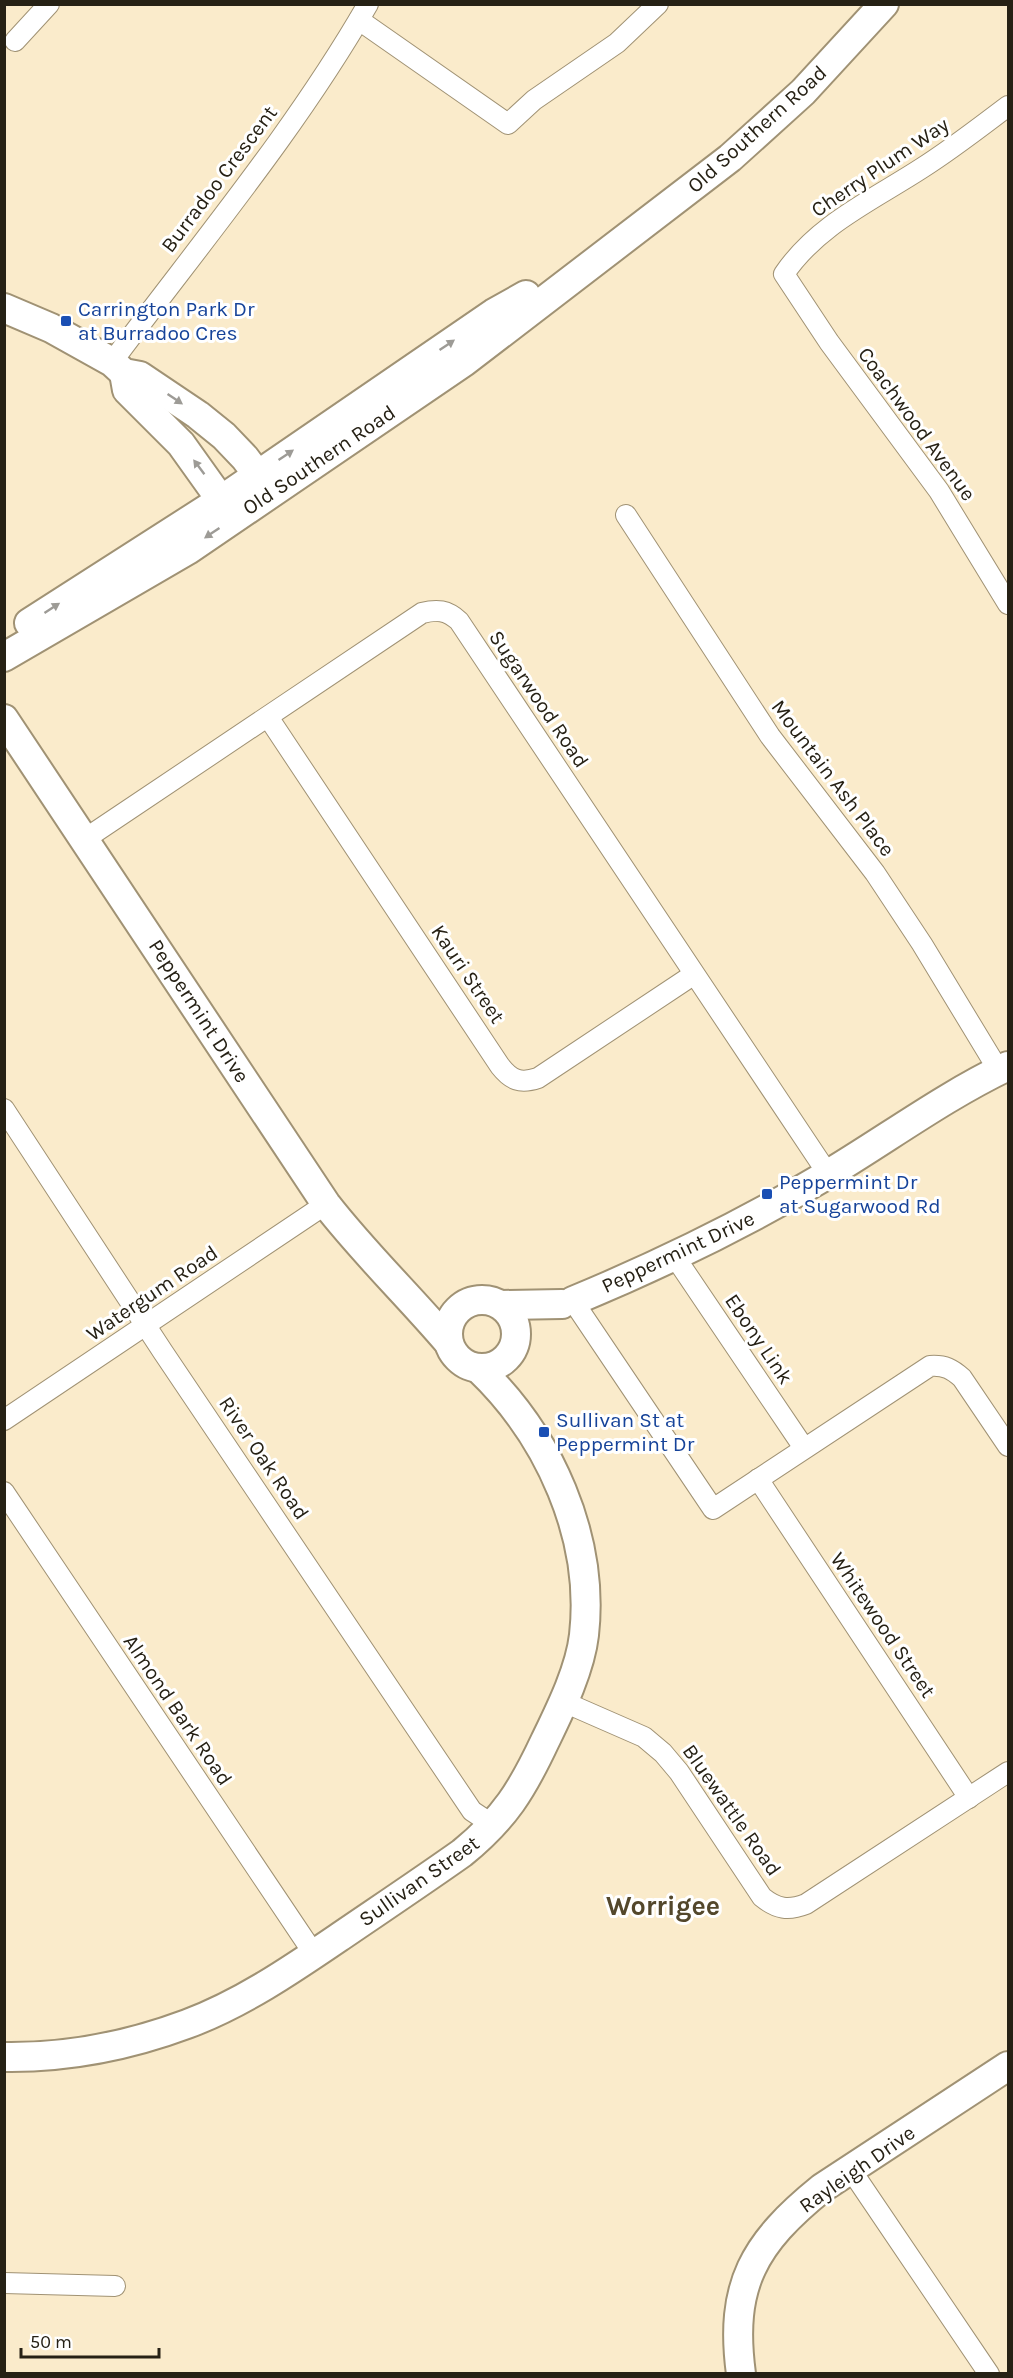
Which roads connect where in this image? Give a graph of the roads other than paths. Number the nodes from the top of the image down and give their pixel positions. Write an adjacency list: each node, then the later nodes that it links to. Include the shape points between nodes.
1 (49, 4): 5 (street)
2 (658, 4): 4 (street, Burradoo Crescent, via 617,43 534,100 508,124)
3 (884, 4): 10 (street, Old Southern Road, via 841,53 721,165 464,362)
4 (364, 12): 9 (street, Burradoo Crescent)
5 (15, 41)
6 (1008, 106): 7 (street, Cherry Plum Way, via 923,168 830,226 799,252)
7 (784, 274): 13 (street, Coachwood Avenue, via 939,491)
8 (4, 308): 9 (street, via 51,328)
9 (118, 367): 10 (street, one-way to 10, via 140,376 198,415 235,447); 11 (street, one-way to 9, via 181,444 127,390)
10 (259, 487): 11 (street); 15 (street, Old Southern Road, one-way to 15, via 134,584)
11 (221, 500): 14 (street, Old Southern Road, one-way to 11)
12 (626, 515): 20 (street, Mountain Ash Place, via 770,736 875,873)
13 (1008, 604)
14 (4, 642)
15 (4, 657)
16 (268, 717): 18 (street, Sugarwood Road); 19 (street, Kauri Street, via 500,1066 516,1081 538,1078); 19 (street, Sugarwood Road, via 422,613 434,610 451,614)
17 (4, 719): 18 (street, Peppermint Drive)
18 (85, 838): 23 (street, Peppermint Drive)
19 (693, 975): 22 (street, Sugarwood Road)
20 (1004, 1069): 22 (street, Peppermint Drive, via 920,1114)
21 (4, 1109): 29 (street, River Oak Road)
22 (828, 1174): 24 (street, Peppermint Drive)
23 (326, 1204): 25 (street, Peppermint Drive, via 382,1272); 29 (street, Watergum Road)
24 (675, 1257): 27 (street, Peppermint Drive); 36 (street, Ebony Link)
25 (407, 1293): 26 (street); 30 (street, Peppermint Drive)
26 (466, 1303): 28 (street, via 484,1299); 30 (street, via 450,1319)
27 (568, 1303): 28 (street, Peppermint Drive); 31 (street, Peppermint Drive); 37 (street, via 713,1509)
28 (501, 1305): 31 (street, via 514,1322)
29 (146, 1326): 33 (street, Watergum Road); 42 (street, River Oak Road, via 472,1811)
30 (448, 1342): 32 (street, via 459,1360)
31 (513, 1347): 32 (street, via 498,1365); 34 (street, Sullivan Street)
32 (479, 1369): 34 (street, Sullivan Street)
33 (4, 1420)
34 (526, 1421): 39 (street, Sullivan Street, via 565,1500 584,1566 584,1637)
35 (1008, 1446): 36 (street, via 962,1378 942,1365 930,1365)
36 (804, 1448): 37 (street)
37 (758, 1479): 41 (street, Whitewood Street)
38 (4, 1492): 43 (street, Almond Bark Road)
39 (564, 1702): 41 (street, Bluewattle Road, via 644,1737 663,1753 762,1897 783,1909 806,1904); 42 (street, Sullivan Street, via 524,1786)
40 (1008, 1772): 41 (street, Bluewattle Road)
41 (969, 1798)
42 (493, 1825): 43 (street, Sullivan Street, via 462,1853)
43 (314, 1954): 44 (street, Sullivan Street, via 245,1996 190,2023 89,2052)
44 (4, 2057)
45 (1008, 2066): 46 (street, Rayleigh Drive)
46 (851, 2170): 49 (street, Rayleigh Drive, via 796,2209 765,2244 747,2276 737,2320); 50 (street)
47 (4, 2283): 48 (street)
48 (115, 2286)
49 (741, 2373)
50 (989, 2373)

